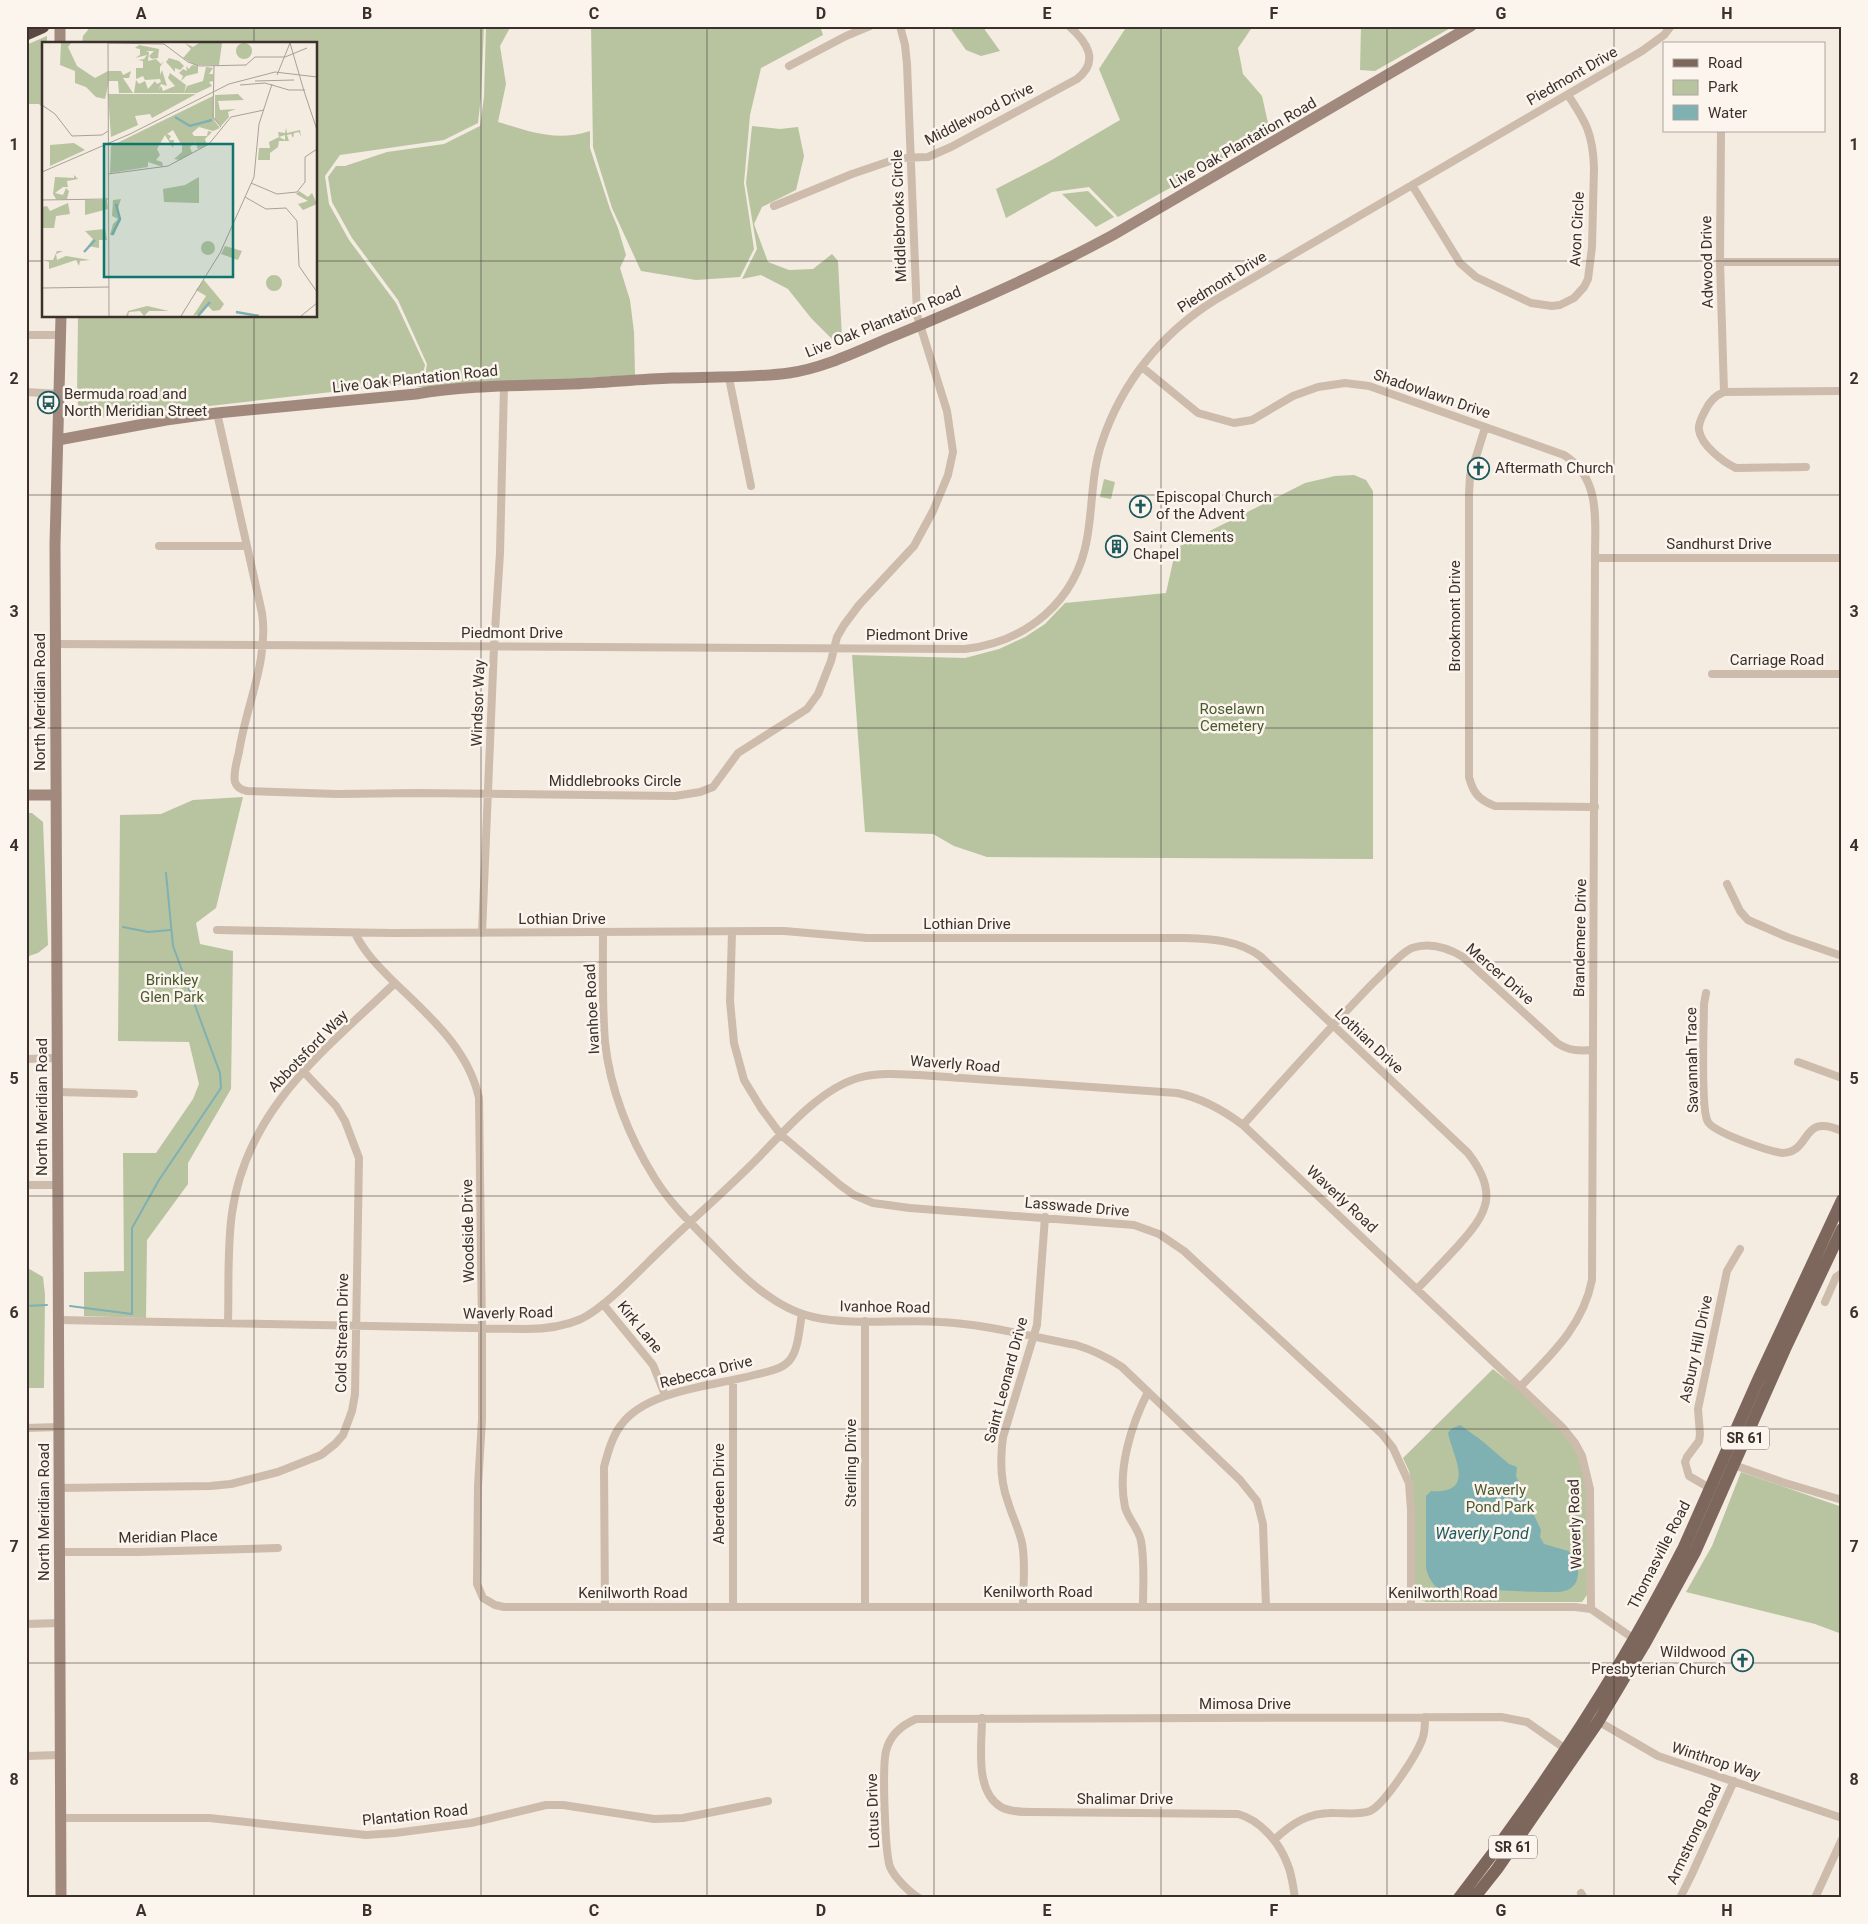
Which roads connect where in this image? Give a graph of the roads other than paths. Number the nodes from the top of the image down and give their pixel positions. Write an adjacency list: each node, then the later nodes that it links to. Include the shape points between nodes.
1 (42, 26): 8 (highway)
2 (60, 26): 9 (main road)
3 (870, 26): 10 (street)
4 (900, 26): 13 (street, Middlebrooks Circle, via 908,64)
5 (1069, 26): 13 (street, Middlewood Drive, via 1083,40 1090,57 1089,66 1082,75 952,147 928,156)
6 (1472, 26): 19 (main road, Live Oak Plantation Road, via 1113,235 1049,268)
7 (1671, 26): 11 (street, Piedmont Drive, via 1642,51)
8 (26, 33)
9 (60, 42)
10 (789, 66)
11 (1568, 95): 14 (street, Piedmont Drive); 14 (street, Avon Circle, via 1588,128 1594,168 1590,267 1584,287 1568,302 1552,306 1531,303 1476,277 1460,263)
12 (1721, 132): 16 (street, Adwood Drive)
13 (910, 157): 15 (street, Middlewood Drive, via 852,174); 19 (street, Middlebrooks Circle, via 915,285)
14 (1412, 186): 22 (street, Piedmont Drive, via 1196,312 1169,334)
15 (774, 206)
16 (1720, 262): 17 (street); 27 (street, Adwood Drive)
17 (1842, 262)
18 (61, 318): 21 (main road, North Meridian Road)
19 (920, 325): 23 (main road, Live Oak Plantation Road, via 803,370); 42 (street, Middlebrooks Circle, via 948,411 952,452 948,475 914,546 849,617)
20 (26, 335): 21 (street)
21 (61, 336): 28 (main road, North Meridian Road)
22 (1142, 367): 30 (street, Shadowlawn Drive, via 1198,413 1225,422 1252,420 1306,391 1345,383 1369,386); 42 (street, Piedmont Drive, via 1119,404 1102,442 1093,479 1087,540 1079,568 1047,614 1018,634 978,648)
23 (729, 378): 24 (main road, Live Oak Plantation Road); 34 (street)
24 (504, 385): 29 (main road, Live Oak Plantation Road, via 447,388 336,403); 41 (street, Windsor Way)
25 (1842, 391): 27 (street)
26 (26, 392): 28 (street)
27 (1724, 392): 32 (street, via 1708,404 1700,422 1700,435 1712,451 1736,468)
28 (60, 394): 31 (main road, North Meridian Road)
29 (217, 413): 31 (main road, Live Oak Plantation Road); 36 (street, Middlebrooks Circle)
30 (1485, 428): 33 (street, Shadowlawn Drive, via 1564,455); 48 (street, Brookmont Drive, via 1470,476 1469,494 1469,777 1476,795 1495,806)
31 (58, 440): 39 (main road, North Meridian Road)
32 (1806, 467)
33 (1580, 470): 37 (street, Brandemere Drive, via 1592,491)
34 (751, 486)
35 (159, 546): 36 (street)
36 (246, 546): 40 (street, Middlebrooks Circle, via 262,613)
37 (1596, 558): 38 (street, Sandhurst Drive); 48 (street, Brandemere Drive)
38 (1842, 558)
39 (55, 644): 40 (street, Piedmont Drive); 45 (main road, North Meridian Road)
40 (264, 645): 41 (street, Piedmont Drive); 46 (street, Middlebrooks Circle, via 235,774 235,783 243,790)
41 (494, 647): 42 (street, Piedmont Drive); 46 (street, Windsor Way)
42 (833, 649): 46 (street, Middlebrooks Circle, via 818,694 807,708 738,753 713,787 675,796)
43 (1712, 674): 44 (street, Carriage Road)
44 (1842, 674)
45 (55, 794): 47 (main road); 60 (main road, North Meridian Road)
46 (489, 794): 54 (street, Windsor Way)
47 (26, 795)
48 (1595, 807): 59 (street, Brandemere Drive)
49 (1727, 884): 55 (street, via 1748,920)
50 (217, 930): 51 (street, Lothian Drive)
51 (355, 932): 54 (street, Lothian Drive); 56 (street, Woodside Drive, via 373,961)
52 (603, 932): 53 (street, Lothian Drive); 54 (street, Lothian Drive); 74 (street, Ivanhoe Road, via 606,1043 619,1101 654,1177)
53 (732, 932): 58 (street, Lothian Drive, via 784,931 868,938 1217,939 1242,946 1260,956); 69 (street, Lasswade Drive, via 730,1000 738,1060 744,1080)
54 (482, 933)
55 (1842, 956)
56 (395, 983): 63 (street, Abbotsford Way); 86 (street, Woodside Drive, via 452,1041 476,1084 480,1106)
57 (1706, 993): 68 (street, Savannah Trace, via 1704,1108 1710,1125 1721,1132 1782,1153 1798,1147 1813,1128 1825,1125)
58 (1332, 1026): 59 (street, Mercer Drive, via 1407,952 1435,946 1463,958 1566,1049); 67 (street, Mercer Drive); 78 (street, Lothian Drive, via 1468,1153 1483,1178 1487,1195 1482,1217)
59 (1593, 1050): 89 (street, Brandemere Drive, via 1592,1273 1589,1292 1568,1335)
60 (57, 1058): 61 (street); 65 (main road, North Meridian Road)
61 (26, 1059)
62 (1798, 1062): 64 (street)
63 (303, 1071): 84 (street, Abbotsford Way, via 266,1119 244,1163 232,1213); 85 (street, Cold Stream Drive, via 345,1121 359,1158)
64 (1842, 1078)
65 (57, 1092): 66 (street); 71 (main road, North Meridian Road)
66 (134, 1094)
67 (1243, 1124): 69 (street, Waverly Road, via 1215,1106 1176,1093 888,1074 858,1078 834,1089); 78 (street, Waverly Road)
68 (1842, 1131)
69 (781, 1135): 73 (street, Lasswade Drive, via 840,1185 873,1203); 74 (street, Waverly Road)
70 (26, 1185): 71 (street)
71 (58, 1185): 82 (main road, North Meridian Road)
72 (1842, 1200): 75 (main road, Thomasville Road / SR 61)
73 (1045, 1217): 87 (street, Saint Leonard Drive); 106 (street, Lasswade Drive, via 1134,1225 1167,1239 1184,1251 1382,1434 1393,1448 1409,1483)
74 (690, 1222): 80 (street, Waverly Road); 81 (street, Ivanhoe Road, via 748,1282)
75 (1838, 1227): 94 (main road, Thomasville Road / SR 61, via 1798,1306)
76 (1740, 1249): 96 (street, Asbury Hill Drive, via 1726,1271 1698,1409 1699,1441 1685,1462 1689,1476)
77 (1842, 1273): 79 (street, via 1836,1277)
78 (1417, 1290): 89 (street, Waverly Road)
79 (1825, 1302)
80 (604, 1304): 86 (street, Waverly Road, via 582,1318 558,1327); 91 (street, Kirk Lane, via 653,1365)
81 (802, 1314): 83 (street, Ivanhoe Road, via 822,1319); 88 (street, Rebecca Drive, via 796,1349 788,1362 775,1369)
82 (58, 1320): 84 (street, Waverly Road); 92 (main road, North Meridian Road)
83 (865, 1321): 87 (street, Ivanhoe Road, via 942,1322); 102 (street, Sterling Drive)
84 (228, 1323): 85 (street, Waverly Road)
85 (356, 1326): 86 (street, Waverly Road); 95 (street, Cold Stream Drive, via 352,1411 343,1435 321,1455 278,1472 231,1484)
86 (482, 1329): 100 (street, Woodside Drive, via 477,1564 479,1592)
87 (1035, 1337): 90 (street, Ivanhoe Road, via 1076,1345 1100,1354 1122,1367); 103 (street, Saint Leonard Drive, via 1000,1456 1007,1500 1022,1542)
88 (733, 1380): 91 (street, Rebecca Drive); 107 (street, Aberdeen Drive)
89 (1520, 1387): 108 (street, Waverly Road, via 1563,1428 1582,1456 1590,1489)
90 (1148, 1392): 104 (street, via 1126,1452 1123,1479 1125,1508 1141,1538 1144,1556); 105 (street, Ivanhoe Road, via 1240,1480 1257,1501 1264,1531)
91 (665, 1395): 101 (street, Rebecca Drive, via 646,1403 621,1424 604,1467)
92 (59, 1427): 93 (street); 95 (main road, North Meridian Road)
93 (26, 1428)
94 (1728, 1462): 96 (main road, Thomasville Road / SR 61); 97 (street)
95 (59, 1488): 99 (main road, North Meridian Road)
96 (1716, 1491): 111 (main road, Thomasville Road / SR 61, via 1695,1552)
97 (1842, 1500)
98 (278, 1548): 99 (street, Meridian Place)
99 (59, 1552): 109 (main road, North Meridian Road)
100 (486, 1600): 101 (street, Kenilworth Road, via 504,1606)
101 (605, 1606): 107 (street, Kenilworth Road)
102 (865, 1606): 103 (street, Kenilworth Road); 107 (street, Kenilworth Road)
103 (1023, 1606): 104 (street, Kenilworth Road)
104 (1143, 1606): 105 (street, Kenilworth Road)
105 (1266, 1606): 106 (street, Kenilworth Road)
106 (1411, 1606): 108 (street, Kenilworth Road)
107 (733, 1607)
108 (1591, 1609): 111 (street)
109 (59, 1623): 110 (street); 117 (main road, North Meridian Road)
110 (26, 1624)
111 (1639, 1642): 114 (main road, Thomasville Road / SR 61)
112 (1425, 1717): 113 (street, Mimosa Drive); 116 (street, Mimosa Drive, via 1516,1719 1538,1728); 124 (street, via 1424,1734 1418,1750 1376,1808 1361,1813 1308,1816)
113 (982, 1718): 115 (street, Mimosa Drive, via 916,1719); 124 (street, Shalimar Drive, via 983,1782 989,1795 1001,1807 1015,1812 1238,1814 1254,1822)
114 (1593, 1719): 116 (main road, Thomasville Road / SR 61); 119 (street, Winthrop Way, via 1658,1756)
115 (904, 1725): 125 (street, Lotus Drive, via 893,1736 886,1751 887,1850 890,1868)
116 (1571, 1754): 128 (main road, Thomasville Road / SR 61); 129 (main road, Thomasville Road / SR 61, via 1497,1869)
117 (60, 1755): 118 (street); 121 (main road, North Meridian Road)
118 (26, 1756)
119 (1734, 1781): 122 (street, Winthrop Way); 130 (street, Armstrong Road)
120 (768, 1801): 121 (street, Plantation Road, via 669,1819 546,1805 471,1823 366,1835 210,1818)
121 (61, 1818): 126 (main road, North Meridian Road)
122 (1842, 1818)
123 (1842, 1839): 131 (street)
124 (1274, 1840): 127 (street, Shalimar Drive, via 1288,1864)
125 (917, 1896)
126 (61, 1898)
127 (1295, 1898)
128 (1459, 1898)
129 (1474, 1898)
130 (1680, 1898)
131 (1815, 1898)

